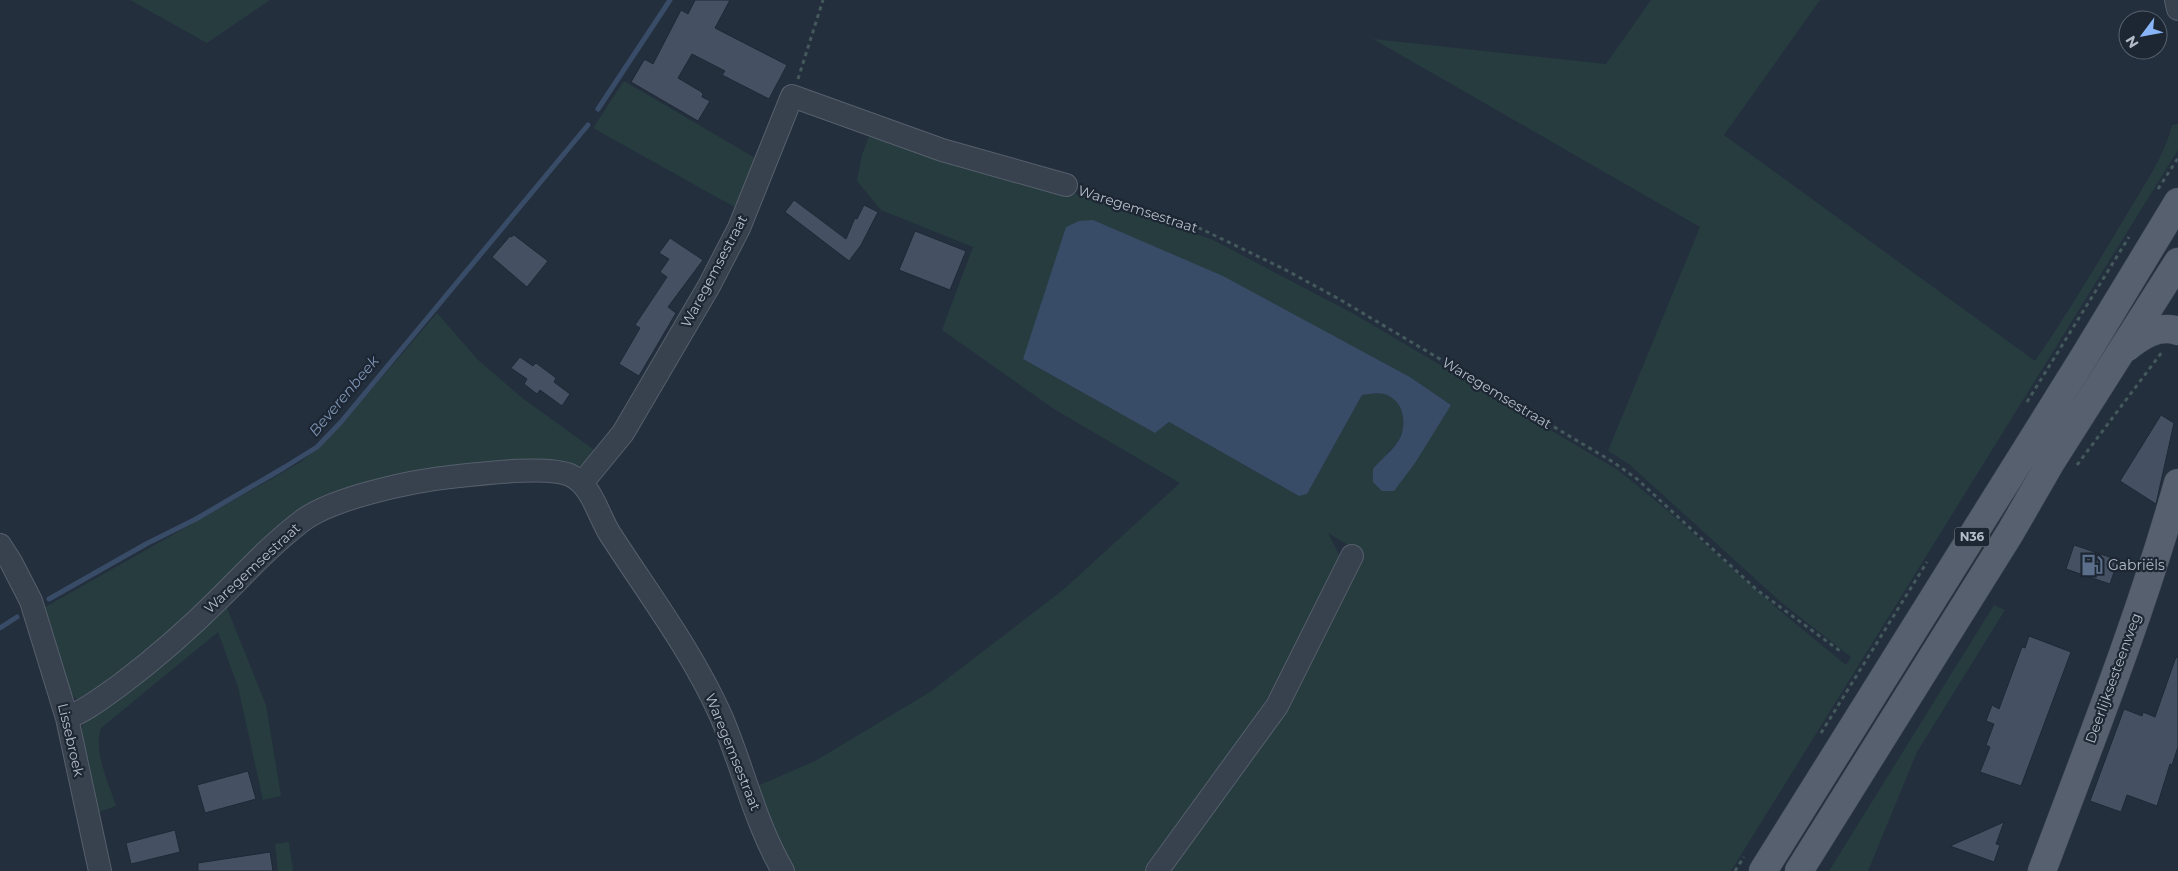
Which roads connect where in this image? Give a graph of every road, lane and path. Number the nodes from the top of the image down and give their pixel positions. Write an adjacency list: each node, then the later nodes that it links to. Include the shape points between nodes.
1 (823, 0): 4 (path)
2 (2176, 0): 3 (street)
3 (2178, 9)
4 (792, 96): 6 (street, Waregemsestraat, via 942,150); 13 (street, Waregemsestraat, via 739,228 709,286 623,433)
5 (2178, 158): 7 (path)
6 (1066, 186): 19 (path, Waregemsestraat, via 1193,225 1284,269 1613,462 1637,478 1757,590)
7 (2167, 197): 22 (main road, N36, via 2084,357)
8 (2130, 234): 12 (path)
9 (2178, 262): 11 (main road, N36)
10 (2178, 330): 11 (main road, via 2166,327 2156,330)
11 (2122, 350): 27 (main road, N36)
12 (2024, 407)
13 (582, 483): 20 (street, Waregemsestraat, via 568,474 542,471 480,473 407,484 357,496 325,509 286,534 146,665 84,711); 24 (street, Waregemsestraat, via 608,530 675,632 721,715 770,850)
14 (2178, 483): 15 (main road, Deerlijksesteenweg)
15 (2170, 542): 28 (main road, Deerlijksesteenweg, via 2124,650)
16 (0, 545): 20 (street, Lissebroek, via 34,610)
17 (1933, 554): 21 (path)
18 (1352, 556): 25 (street, via 1277,706)
19 (1840, 651)
20 (68, 718): 23 (street, Lissebroek)
21 (1817, 738)
22 (1754, 863): 26 (path)
23 (100, 871)
24 (783, 871)
25 (1157, 871)
26 (1735, 871)
27 (1799, 871)
28 (2042, 871)

